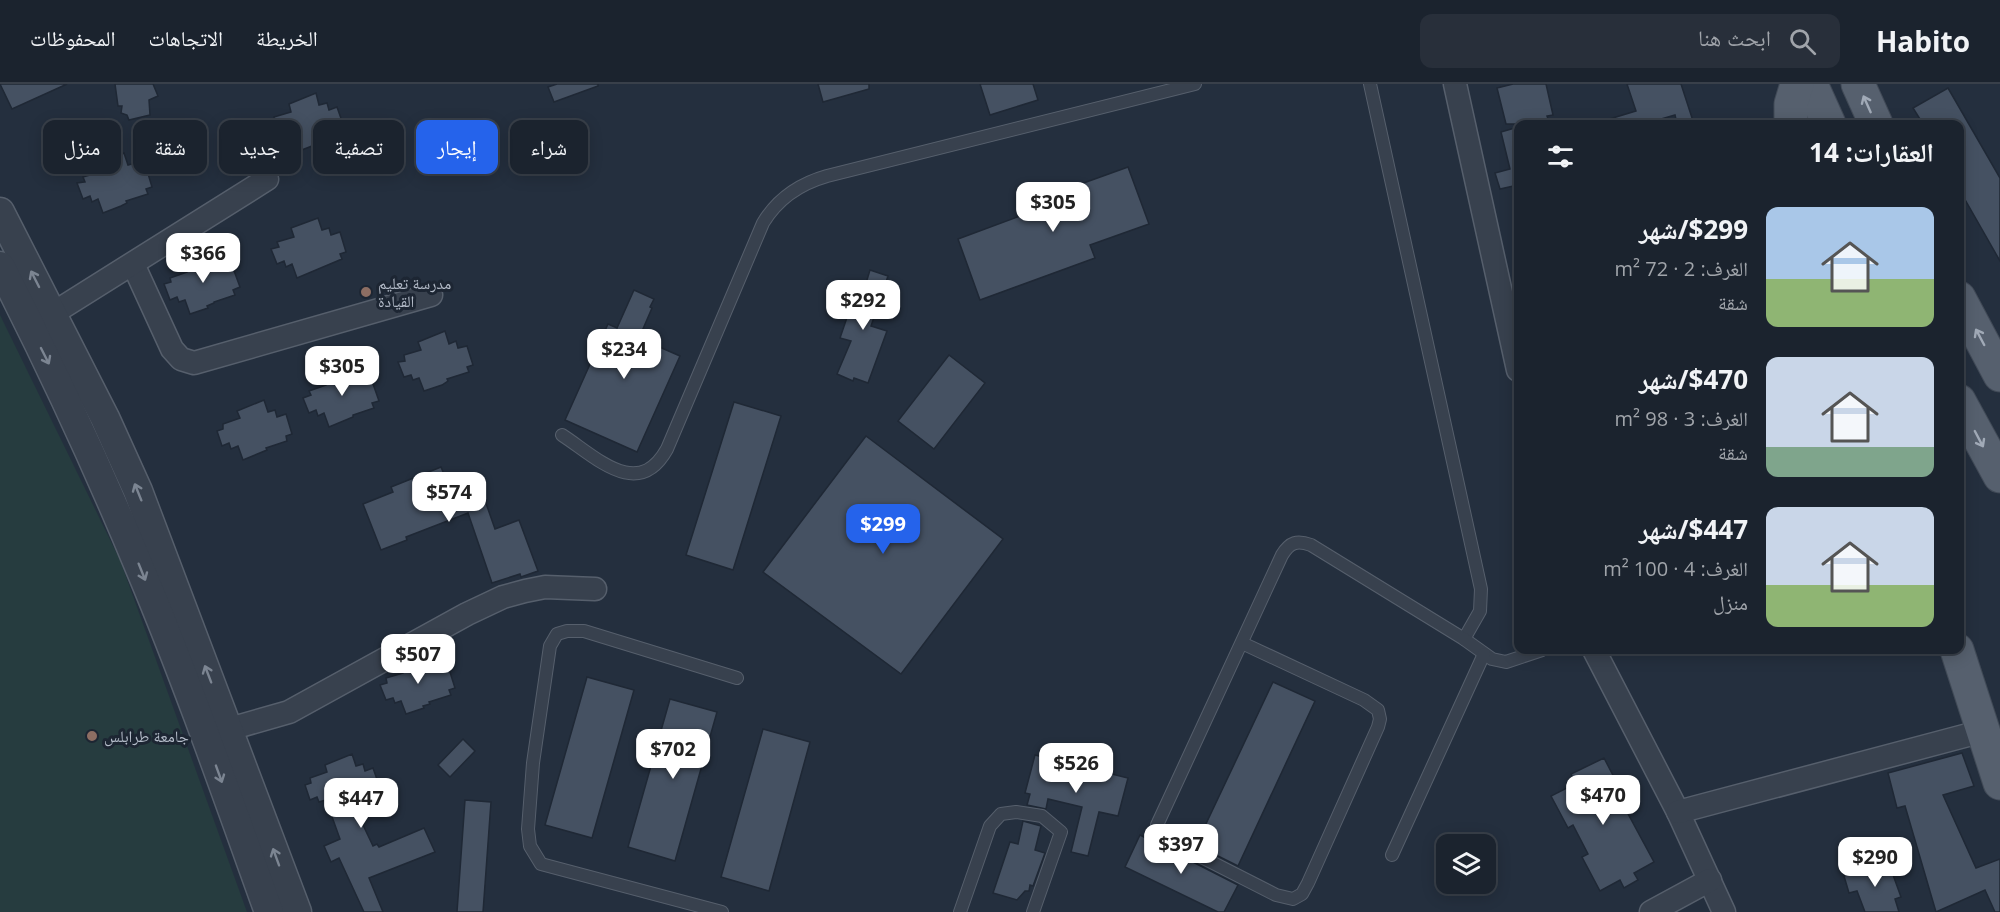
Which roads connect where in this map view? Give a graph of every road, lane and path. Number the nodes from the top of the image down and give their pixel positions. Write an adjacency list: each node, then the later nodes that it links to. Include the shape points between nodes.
1 (1195, 84): 21 (lane, via 801,185 779,201 763,223 667,449 657,464 641,473 622,473)
2 (1370, 84): 24 (lane, via 1481,589 1479,611)
3 (1455, 84): 14 (street)
4 (1797, 84): 7 (main road)
5 (1811, 84): 8 (main road)
6 (1858, 84): 9 (main road, one-way to 6)
7 (1791, 120)
8 (1827, 120)
9 (1874, 120)
10 (267, 179): 12 (street)
11 (0, 212): 17 (street, one-way to 11)
12 (133, 264): 15 (street, via 172,349 181,359 194,363); 17 (street)
13 (0, 266): 32 (street, one-way to 32, via 59,382)
14 (1509, 288): 18 (street)
15 (431, 295)
16 (1964, 307): 19 (main road, one-way to 16)
17 (52, 314): 32 (street, one-way to 17, via 138,491)
18 (1514, 334)
19 (2000, 375)
20 (1964, 410): 22 (main road, one-way to 22)
21 (562, 435)
22 (2000, 476)
23 (596, 589): 32 (street, via 545,587 503,597 289,712)
24 (1464, 639): 25 (lane, via 1311,545 1293,542 1282,555); 26 (lane)
25 (1242, 644): 25 (lane, via 1364,700 1378,710 1380,719 1308,883 1302,894 1293,899 1276,895 1168,840 1158,831 1159,818)
26 (1484, 654): 27 (lane, via 1498,662); 35 (lane)
27 (1530, 654)
28 (1596, 654): 34 (street)
29 (1958, 654): 31 (main road)
30 (737, 678): 39 (lane, via 584,631 557,634 550,646 528,829 530,846 541,864)
31 (1983, 730): 33 (main road); 34 (street)
32 (217, 732): 37 (street, one-way to 37); 38 (street, one-way to 32)
33 (2000, 783)
34 (1678, 812): 36 (street)
35 (1392, 855)
36 (1710, 880): 42 (street); 43 (street)
37 (269, 912)
38 (297, 912)
39 (722, 912)
40 (960, 912): 41 (lane, via 990,826 1001,814 1016,812 1042,816 1061,832)
41 (1033, 912)
42 (1651, 912)
43 (1724, 912)

